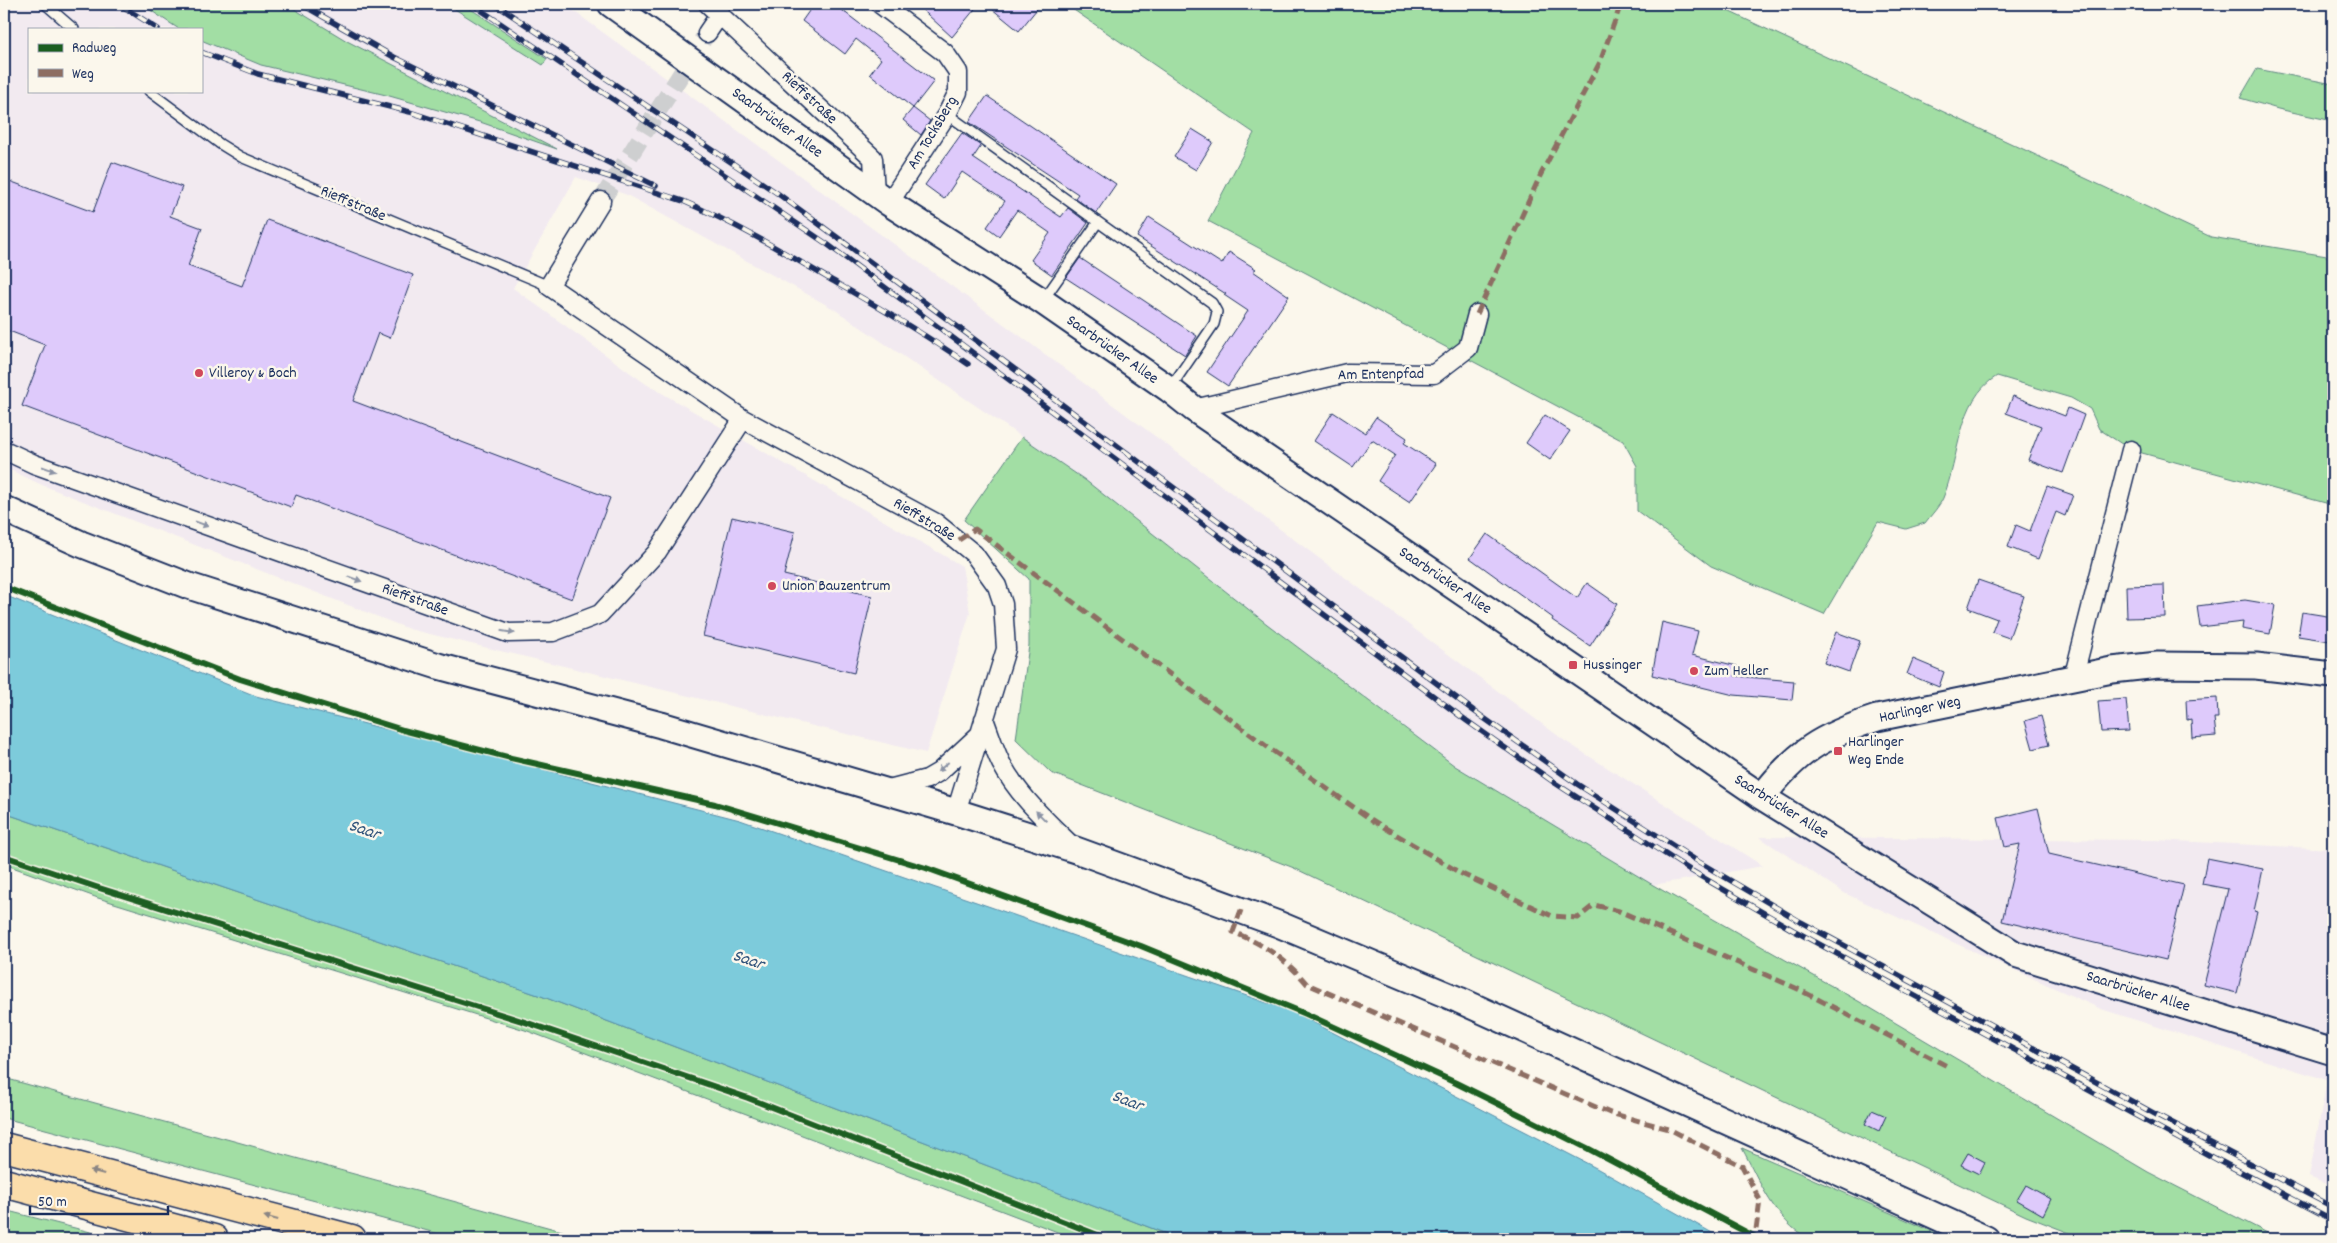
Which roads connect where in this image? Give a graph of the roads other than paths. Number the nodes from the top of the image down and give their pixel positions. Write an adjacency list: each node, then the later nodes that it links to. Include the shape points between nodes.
1 (45, 4): 5 (lane)
2 (611, 4): 9 (street, Saarbrücker Allee)
3 (880, 4): 8 (street, Am Tocksberg, via 946,53 958,72 958,92)
4 (714, 9): 6 (street, Rieffstraße); 9 (street, Rieffstraße, via 873,158)
5 (73, 28)
6 (707, 33)
7 (151, 92): 12 (lane, Rieffstraße, via 241,157)
8 (947, 114): 9 (street, Am Tocksberg); 11 (lane)
9 (882, 199): 13 (street, Saarbrücker Allee)
10 (601, 201): 12 (street)
11 (1098, 222): 13 (lane); 15 (lane, via 1212,303 1217,312 1214,324)
12 (549, 286): 17 (street, Rieffstraße)
13 (1042, 302): 15 (street, Saarbrücker Allee)
14 (1477, 314): 16 (street, Am Entenpfad, via 1468,348 1434,374 1347,373)
15 (1169, 389): 16 (street, Saarbrücker Allee)
16 (1194, 409): 25 (street, Saarbrücker Allee)
17 (743, 419): 18 (street, Rieffstraße, one-way to 17, via 43,467 508,634 553,632 600,614 657,552); 23 (street, Rieffstraße, via 936,523 974,554 997,586 1003,604 1006,648)
18 (4, 450)
19 (2131, 450): 22 (street)
20 (4, 509): 24 (street, via 81,544 189,586 438,666 661,725)
21 (2333, 675): 22 (street, Harlinger Weg, via 2256,666 2202,664 2130,668)
22 (2073, 679): 25 (street, Harlinger Weg, via 1877,718 1840,730 1793,761)
23 (982, 727): 24 (street, one-way to 24, via 933,775); 26 (street, Rieffstraße); 27 (street, one-way to 23, via 1020,792)
24 (885, 790): 26 (street)
25 (1762, 797): 28 (street, Saarbrücker Allee, via 2015,954)
26 (956, 812): 27 (street)
27 (1076, 850): 33 (street, via 1278,924 1459,1000)
28 (2333, 1052)
29 (4, 1147): 32 (highway, one-way to 29)
30 (4, 1183): 31 (highway)
31 (214, 1239)
32 (352, 1239)
33 (1986, 1239)

